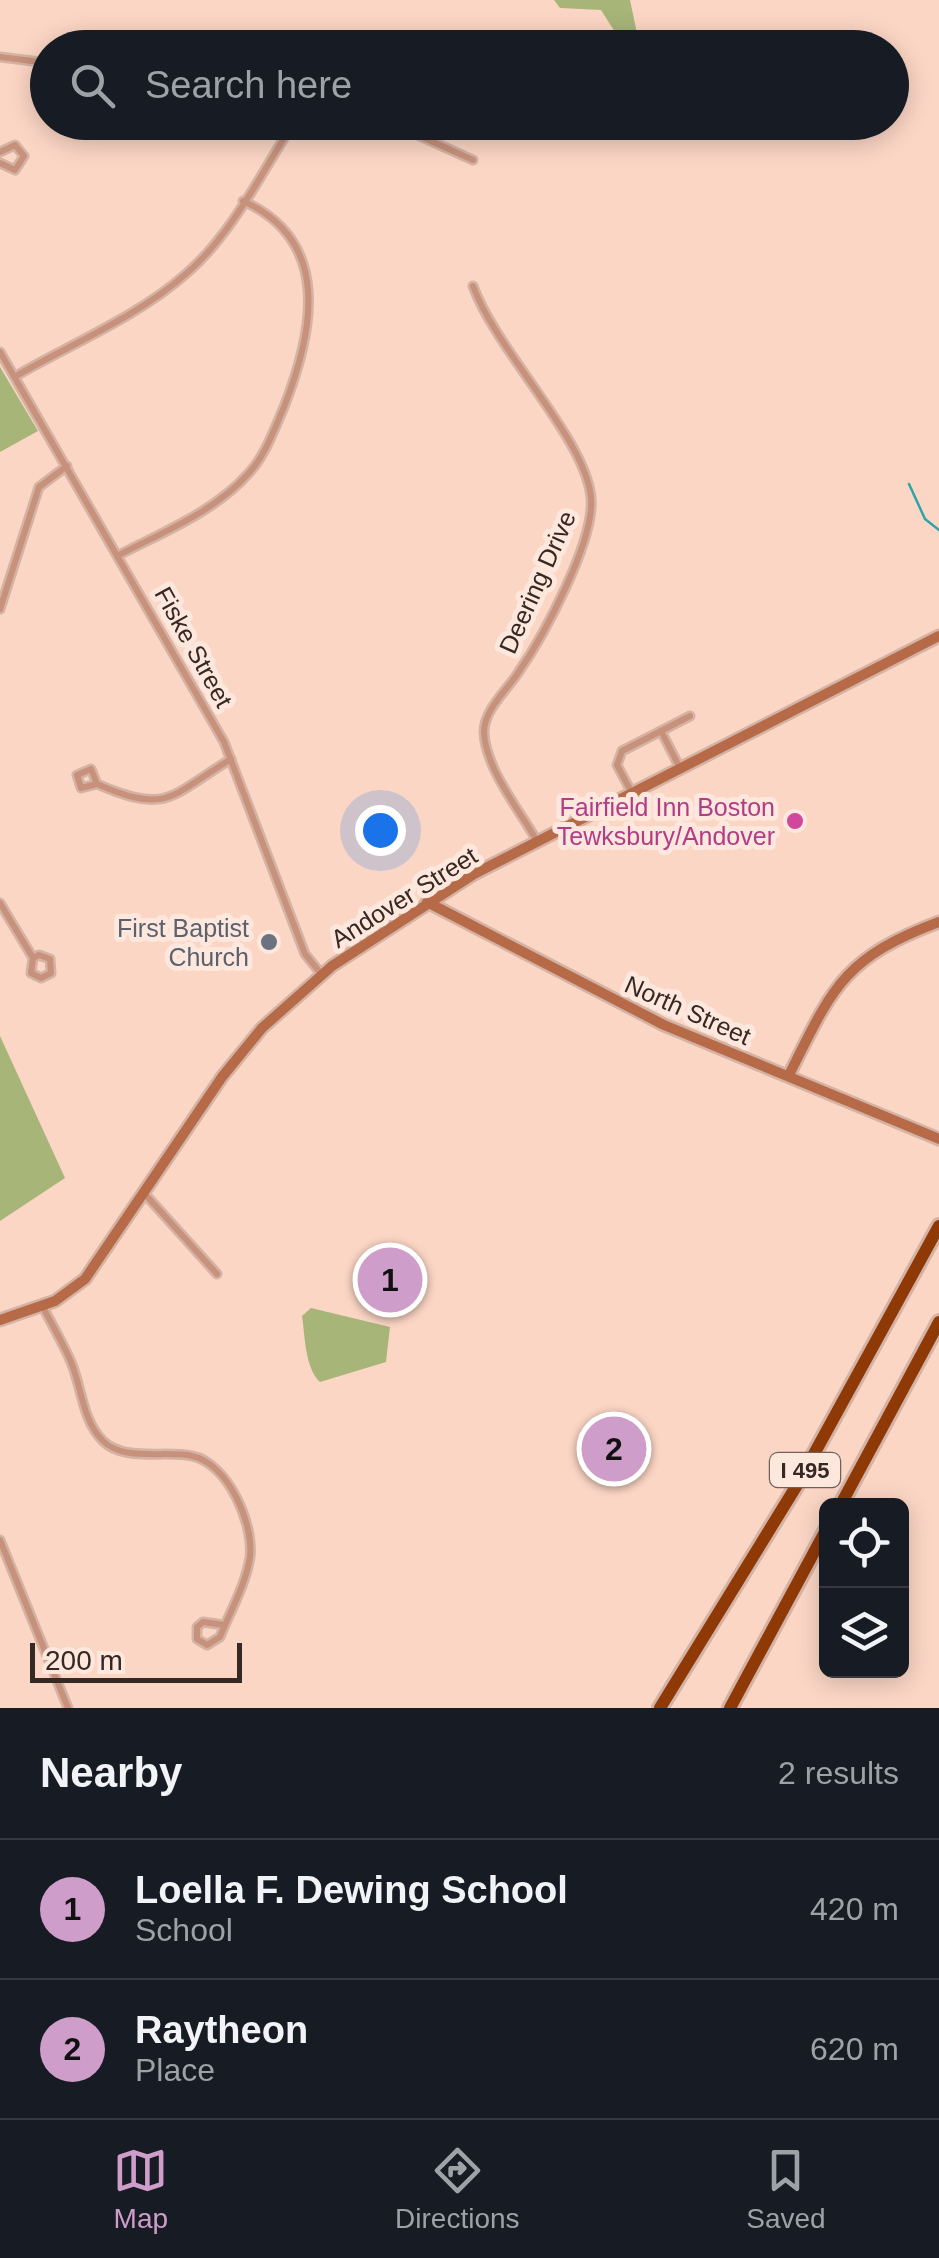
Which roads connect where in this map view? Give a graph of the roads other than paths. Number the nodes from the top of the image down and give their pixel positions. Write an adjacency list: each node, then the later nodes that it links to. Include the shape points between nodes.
1 (0, 56): 2 (street)
2 (30, 60)
3 (282, 140): 8 (street)
4 (429, 140): 6 (street)
5 (0, 152): 7 (street, via 15,146 24,158 13,170)
6 (473, 160)
7 (0, 163)
8 (243, 201): 11 (street, via 207,252 166,290); 13 (street, via 277,222 306,274 309,329 302,357 250,472 216,502)
9 (473, 286): 22 (street, Deering Drive, via 486,320 578,458 592,500 557,601 484,728 488,750)
10 (0, 352): 11 (street, Fiske Street)
11 (16, 376): 12 (street, Fiske Street)
12 (68, 466): 13 (street, Fiske Street); 14 (street, via 39,487)
13 (119, 555): 18 (street, Fiske Street)
14 (0, 609)
15 (939, 636): 19 (main road, Andover Street)
16 (690, 716): 17 (street)
17 (661, 731): 19 (street); 21 (street, via 618,757)
18 (231, 759): 20 (street, via 159,801 133,800); 27 (street, Fiske Street, via 305,954)
19 (681, 770): 21 (main road, Andover Street)
20 (97, 784)
21 (633, 796): 22 (main road, Andover Street)
22 (538, 842): 23 (main road, Andover Street)
23 (427, 902): 27 (main road, Andover Street); 28 (main road, North Street, via 664,1026)
24 (0, 903): 26 (street)
25 (939, 922): 28 (main road, via 852,966)
26 (33, 958)
27 (322, 974): 30 (main road, Andover Street, via 252,1040)
28 (789, 1075): 29 (main road, North Street)
29 (939, 1139)
30 (144, 1193): 32 (street); 33 (main road, Andover Street, via 85,1279)
31 (939, 1226): 41 (highway, I 495, via 806,1469)
32 (216, 1274)
33 (43, 1307): 34 (main road, Andover Street); 39 (street, via 103,1442 124,1451 196,1456 227,1482 250,1557)
34 (0, 1320)
35 (939, 1322): 36 (highway, I 495)
36 (844, 1498)
37 (0, 1540): 40 (street)
38 (819, 1543): 42 (highway)
39 (224, 1626): 39 (street, via 211,1645 197,1639 203,1622)
40 (68, 1708)
41 (660, 1708)
42 (730, 1708)

